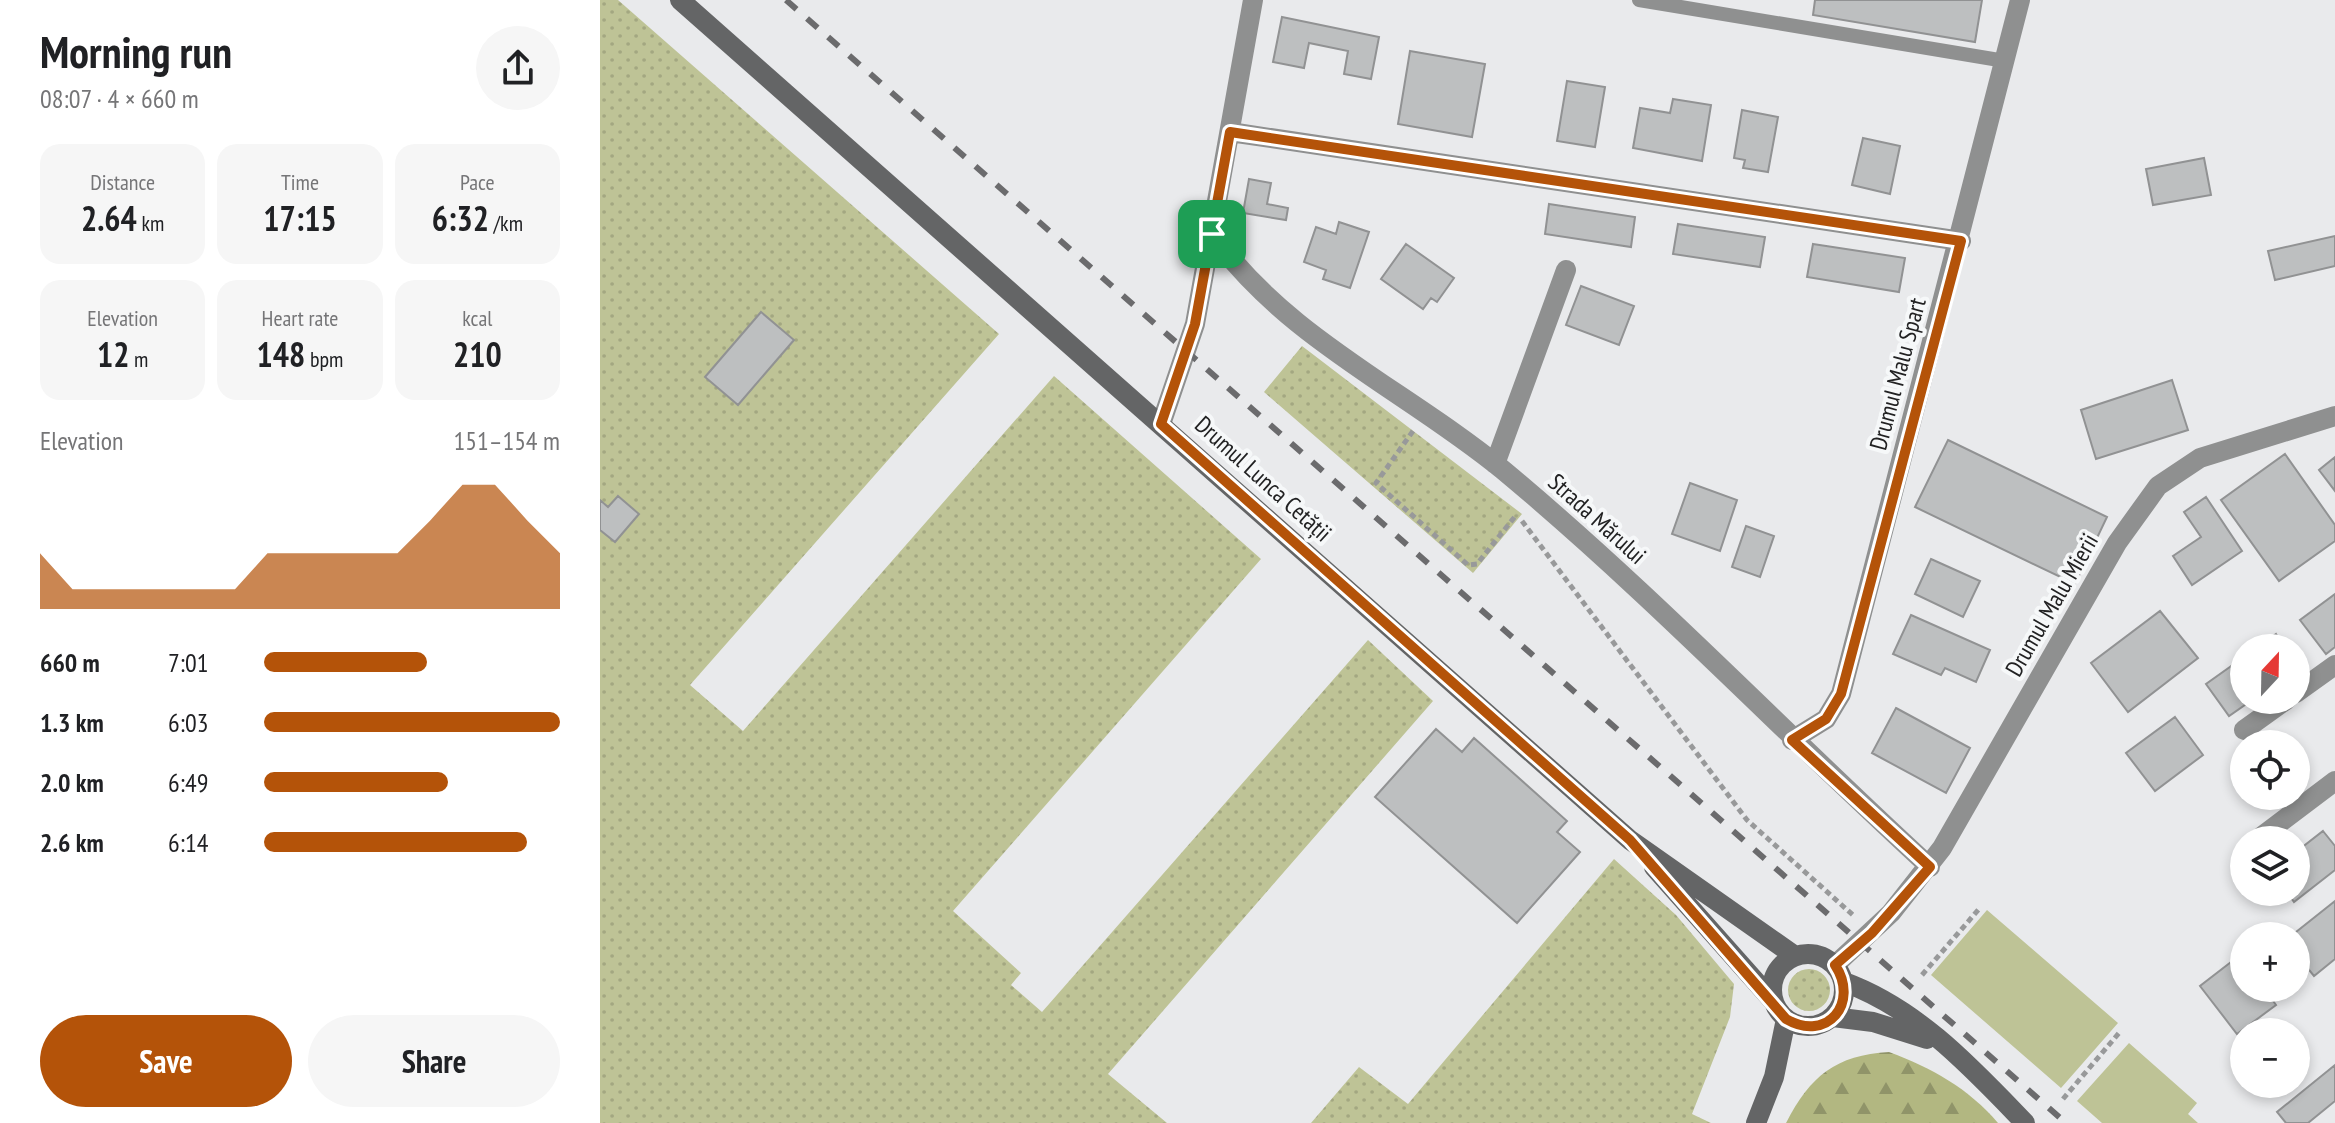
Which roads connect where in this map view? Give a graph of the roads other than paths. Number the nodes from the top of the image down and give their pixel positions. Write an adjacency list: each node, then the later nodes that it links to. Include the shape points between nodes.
1 (1253, 0): 6 (street)
2 (1639, 0): 5 (lane)
3 (2020, 0): 5 (street, Drumul Malu Spart)
4 (686, 2): 11 (street, Drumul Lunca Cetății)
5 (2005, 61): 8 (street, Drumul Malu Spart)
6 (1230, 132): 7 (street); 8 (street)
7 (1212, 234): 11 (street, via 1188,352); 12 (street, Strada Mărului, via 1272,302)
8 (1961, 241): 17 (street, Drumul Malu Spart, via 1841,694 1826,719)
9 (1566, 270): 12 (street)
10 (2335, 416): 21 (street, Drumul Malu Mierii, via 2200,458 2158,486 2117,543)
11 (1161, 424): 20 (street, Drumul Lunca Cetății)
12 (1495, 464): 17 (street, Strada Mărului)
13 (2335, 665): 14 (street)
14 (2310, 683)
15 (2266, 714): 16 (street)
16 (2244, 730)
17 (1792, 740): 21 (street, Strada Mărului)
18 (2335, 781): 19 (street)
19 (2276, 826)
20 (1630, 840): 22 (street, Drumul Lunca Cetății); 24 (street, Drumul Lunca Cetății)
21 (1930, 867): 23 (street, Drumul Malu Mierii)
22 (1795, 956): 23 (street, via 1817,955); 24 (street, via 1778,970)
23 (1839, 973): 25 (street, via 1844,1000); 27 (street)
24 (1774, 1002): 26 (street)
25 (1833, 1017): 26 (street, via 1825,1023); 27 (street, via 1890,1026)
26 (1796, 1023): 28 (street)
27 (1956, 1053): 29 (street)
28 (1756, 1123)
29 (2025, 1123)

